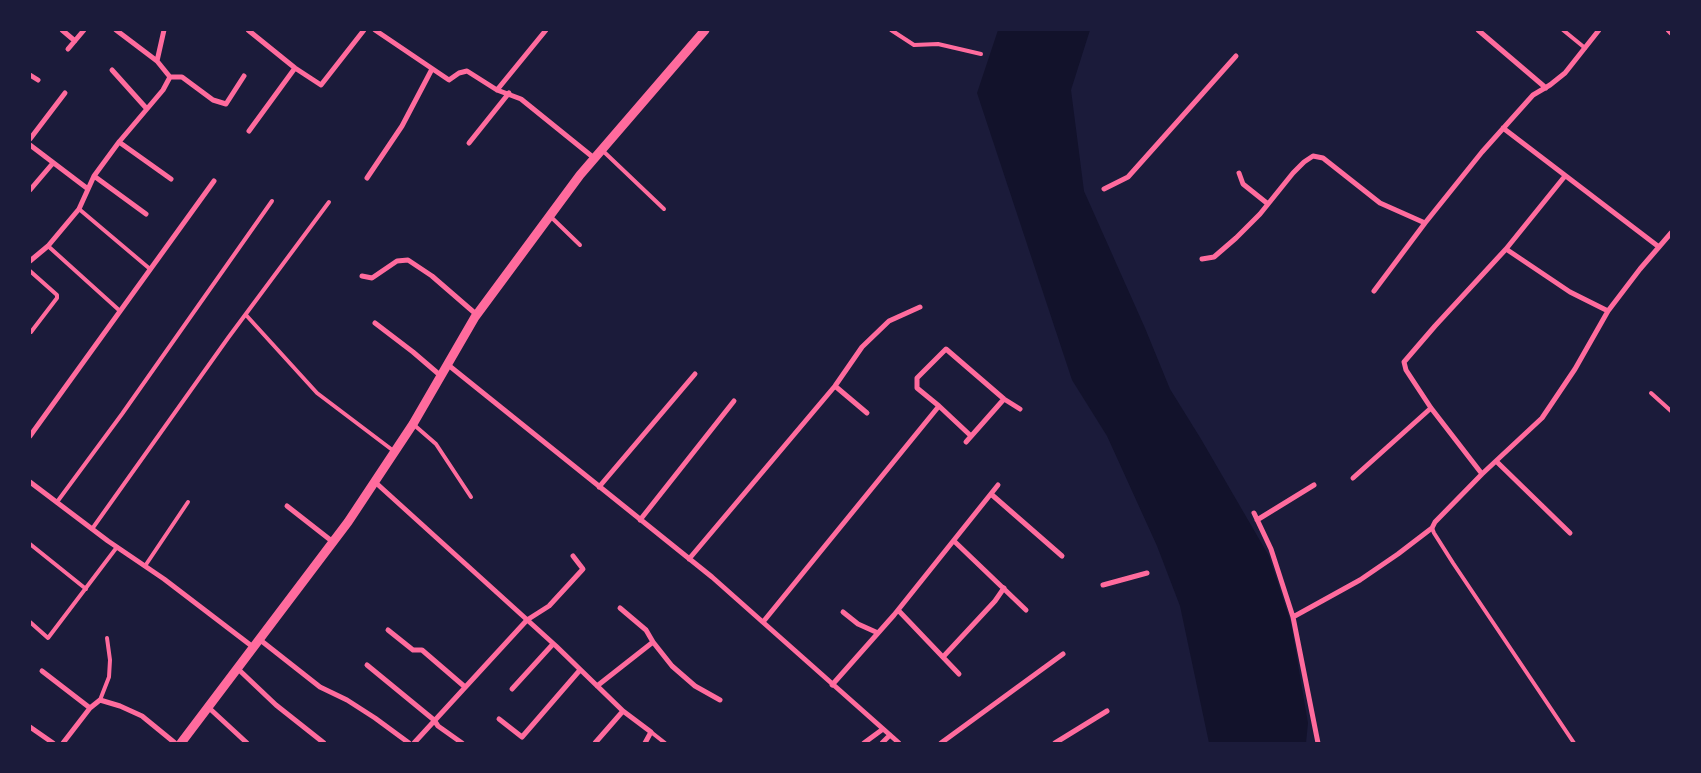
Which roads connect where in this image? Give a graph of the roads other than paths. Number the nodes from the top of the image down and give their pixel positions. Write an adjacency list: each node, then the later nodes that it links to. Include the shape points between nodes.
1 (62, 30): 16 (street)
2 (84, 30): 16 (street)
3 (116, 30): 21 (street)
4 (164, 30): 21 (street)
5 (248, 30): 22 (street)
6 (364, 30): 22 (street, via 321,85)
7 (375, 30): 23 (street)
8 (546, 30): 30 (street)
9 (705, 30): 40 (street)
10 (891, 30): 19 (lane, via 914,45 938,44)
11 (1478, 30): 29 (street)
12 (1563, 30): 17 (lane)
13 (1599, 30): 17 (street)
14 (1668, 30): 15 (street)
15 (1671, 33)
16 (75, 41): 18 (street)
17 (1585, 48): 29 (street, via 1565,73)
18 (68, 49)
19 (981, 54)
20 (1236, 56): 50 (street, via 1128,177)
21 (157, 61): 26 (street)
22 (295, 68): 35 (street)
23 (432, 69): 30 (street, via 449,80 467,71); 46 (street, via 402,126)
24 (112, 70): 33 (street)
25 (30, 74): 28 (street)
26 (170, 76): 27 (street, via 182,77 213,100 226,104); 33 (street)
27 (244, 76)
28 (38, 80)
29 (1546, 88): 34 (street, via 1533,95)
30 (497, 90): 31 (street)
31 (509, 93): 38 (street); 41 (street, via 521,99)
32 (65, 94): 36 (street)
33 (147, 109): 37 (street)
34 (1503, 128): 45 (street); 59 (street)
35 (249, 131)
36 (30, 139)
37 (119, 142): 44 (street); 47 (street)
38 (468, 143)
39 (31, 149): 42 (street)
40 (602, 150): 41 (street); 56 (lane)
41 (594, 158): 58 (street)
42 (53, 163): 49 (street); 51 (street)
43 (1239, 173): 54 (street, via 1243,184)
44 (94, 176): 49 (street); 57 (street)
45 (1566, 176): 63 (street); 64 (street)
46 (367, 178)
47 (171, 179)
48 (214, 181): 67 (street)
49 (88, 189): 55 (street)
50 (1104, 189)
51 (30, 190)
52 (272, 201): 105 (lane)
53 (329, 202): 74 (lane)
54 (1268, 204): 59 (street, via 1293,173 1314,156 1323,158 1380,203); 65 (street, via 1214,257)
55 (78, 209): 62 (street); 67 (lane)
56 (664, 209)
57 (146, 214)
58 (550, 216): 61 (lane); 75 (street)
59 (1425, 223): 70 (street)
60 (1671, 233): 63 (street)
61 (580, 245)
62 (48, 246): 66 (street); 72 (lane)
63 (1659, 247): 73 (street)
64 (1506, 249): 73 (street, via 1570,292); 87 (street, via 1404,362)
65 (1202, 259)
66 (30, 261)
67 (150, 269): 72 (street)
68 (30, 271): 77 (lane, via 57,295)
69 (362, 276): 75 (street, via 372,278 397,261 408,260)
70 (1374, 291)
71 (920, 306): 81 (street, via 889,321 862,347)
72 (120, 310): 91 (street)
73 (1608, 311): 95 (street, via 1542,418)
74 (246, 315): 94 (lane, via 316,393); 112 (lane)
75 (477, 315): 78 (street)
76 (375, 323): 80 (street)
77 (31, 332)
78 (448, 364): 80 (street); 102 (street)
79 (694, 374): 102 (street)
80 (441, 376): 90 (street)
81 (835, 386): 89 (street); 120 (street)
82 (1651, 393): 88 (lane)
83 (1004, 399): 85 (street, via 946,349 918,378 917,388); 86 (street); 92 (street)
84 (734, 401): 109 (street)
85 (939, 406): 92 (street); 133 (street)
86 (1020, 408)
87 (1431, 408): 96 (street); 97 (street)
88 (1671, 411)
89 (868, 413)
90 (413, 424): 94 (street); 104 (lane, via 436,444)
91 (30, 436)
92 (971, 436): 93 (street)
93 (966, 442)
94 (395, 452): 99 (street)
95 (1496, 461): 96 (street); 113 (street)
96 (1482, 474): 111 (street)
97 (1353, 478)
98 (30, 482): 105 (street)
99 (375, 482): 115 (street); 131 (street)
100 (998, 485): 103 (street)
101 (1314, 485): 110 (street)
102 (598, 487): 109 (street)
103 (991, 494): 114 (street); 119 (street)
104 (471, 497)
105 (57, 502): 112 (street)
106 (188, 502): 121 (lane)
107 (287, 506): 115 (street)
108 (1254, 513): 110 (street)
109 (640, 520): 120 (street)
110 (1257, 520): 130 (street, via 1271,549)
111 (1432, 528): 130 (street, via 1360,580); 182 (lane)
112 (92, 529): 117 (street)
113 (1570, 533)
114 (954, 541): 124 (street); 127 (street)
115 (332, 542): 137 (street)
116 (30, 544): 125 (lane)
117 (117, 547): 121 (street); 125 (lane)
118 (573, 556): 131 (street, via 582,569 549,606)
119 (1062, 556)
120 (689, 559): 133 (street)
121 (145, 566): 140 (street)
122 (1147, 573): 123 (street)
123 (1103, 585)
124 (1004, 588): 128 (street); 142 (street)
125 (86, 590): 132 (lane, via 48,638)
126 (620, 608): 138 (street, via 646,630)
127 (898, 610): 135 (street); 142 (street)
128 (1026, 610)
129 (843, 612): 135 (street, via 858,624)
130 (1293, 616): 181 (street)
131 (527, 620): 139 (street); 150 (street)
132 (30, 622)
133 (763, 622): 148 (street)
134 (388, 630): 150 (street, via 413,650 422,650)
135 (878, 633): 148 (street)
136 (106, 638): 152 (lane, via 109,677)
137 (259, 639): 140 (street); 170 (street, via 320,687 361,709)
138 (653, 642): 149 (street); 153 (street, via 672,666 695,686)
139 (553, 644): 145 (street); 151 (street)
140 (253, 647): 144 (street)
141 (1063, 654): 179 (street)
142 (943, 657): 147 (street)
143 (368, 666): 159 (street)
144 (237, 668): 154 (street); 169 (street, via 276,705)
145 (580, 670): 149 (street); 158 (street, via 522,737)
146 (42, 671): 155 (street)
147 (959, 674)
148 (832, 685): 161 (street)
149 (597, 686): 156 (street)
150 (465, 687): 159 (street)
151 (512, 689)
152 (100, 700): 155 (street); 166 (street, via 142,716)
153 (720, 700)
154 (208, 707): 167 (street); 168 (street)
155 (90, 708): 165 (street)
156 (623, 711): 162 (street); 173 (street)
157 (1108, 711): 180 (street)
158 (499, 719)
159 (434, 720): 171 (street); 172 (street)
160 (30, 727): 164 (street)
161 (883, 729): 163 (street); 176 (street)
162 (651, 732): 174 (street); 175 (lane)
163 (890, 735): 177 (street); 178 (street)
164 (53, 743)
165 (63, 743)
166 (175, 743)
167 (181, 743)
168 (247, 743)
169 (324, 743)
170 (409, 743)
171 (414, 743)
172 (462, 743)
173 (595, 743)
174 (646, 743)
175 (665, 743)
176 (864, 743)
177 (882, 743)
178 (899, 743)
179 (941, 743)
180 (1055, 743)
181 (1318, 743)
182 (1574, 743)

